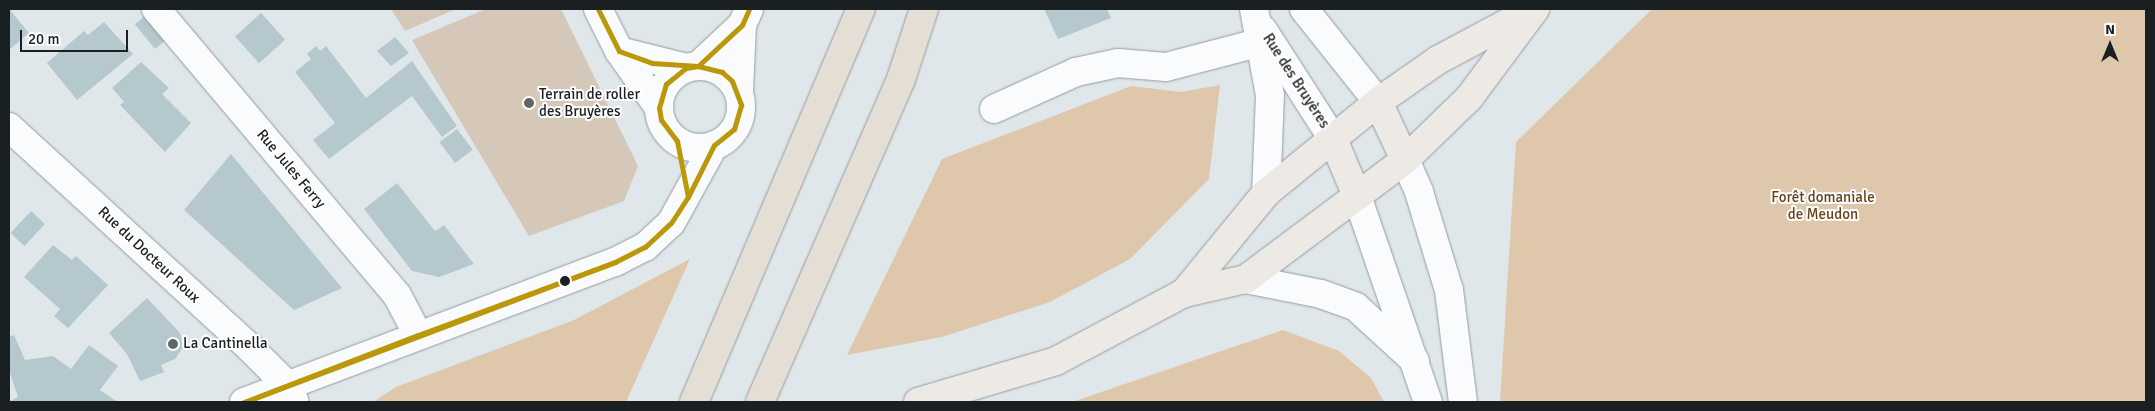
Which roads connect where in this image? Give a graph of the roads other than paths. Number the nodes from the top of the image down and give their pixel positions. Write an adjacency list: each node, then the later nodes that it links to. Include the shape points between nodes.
1 (156, 9): 25 (street, Rue Jules Ferry, via 397,295)
2 (598, 9): 9 (street)
3 (860, 9): 29 (highway)
4 (924, 9): 30 (highway, via 901,79)
5 (1304, 9): 12 (street)
6 (1535, 9): 12 (main road, via 1438,60); 19 (main road, via 1468,98)
7 (745, 17): 10 (street); 11 (street)
8 (1258, 24): 14 (street, via 1166,67 1118,62 1076,72); 16 (street, Rue des Bruyères); 20 (street, Rue des Bruyères, via 1272,131)
9 (619, 50): 10 (street); 13 (street)
10 (692, 67): 11 (street, via 722,72); 13 (street, via 666,84)
11 (739, 91): 18 (street, via 740,117 730,134)
12 (1378, 102): 16 (main road); 19 (main road)
13 (659, 108): 17 (street, via 667,132)
14 (994, 109)
15 (9, 127): 27 (street, Rue du Docteur Roux)
16 (1333, 139): 20 (main road); 21 (main road)
17 (677, 141): 18 (street, via 701,148); 22 (street)
18 (714, 145): 22 (street)
19 (1405, 160): 21 (main road); 33 (street, via 1449,290)
20 (1266, 193): 24 (main road)
21 (1357, 196): 23 (main road); 26 (street)
22 (688, 197): 25 (street, via 670,223 638,251)
23 (1246, 279): 24 (main road); 26 (street, via 1322,294 1356,307)
24 (1184, 293): 31 (main road, via 1056,362)
25 (418, 335): 27 (street)
26 (1417, 363): 32 (street)
27 (291, 394): 28 (street)
28 (244, 402)
29 (694, 402)
30 (760, 402)
31 (918, 402)
32 (1428, 402)
33 (1463, 402)

